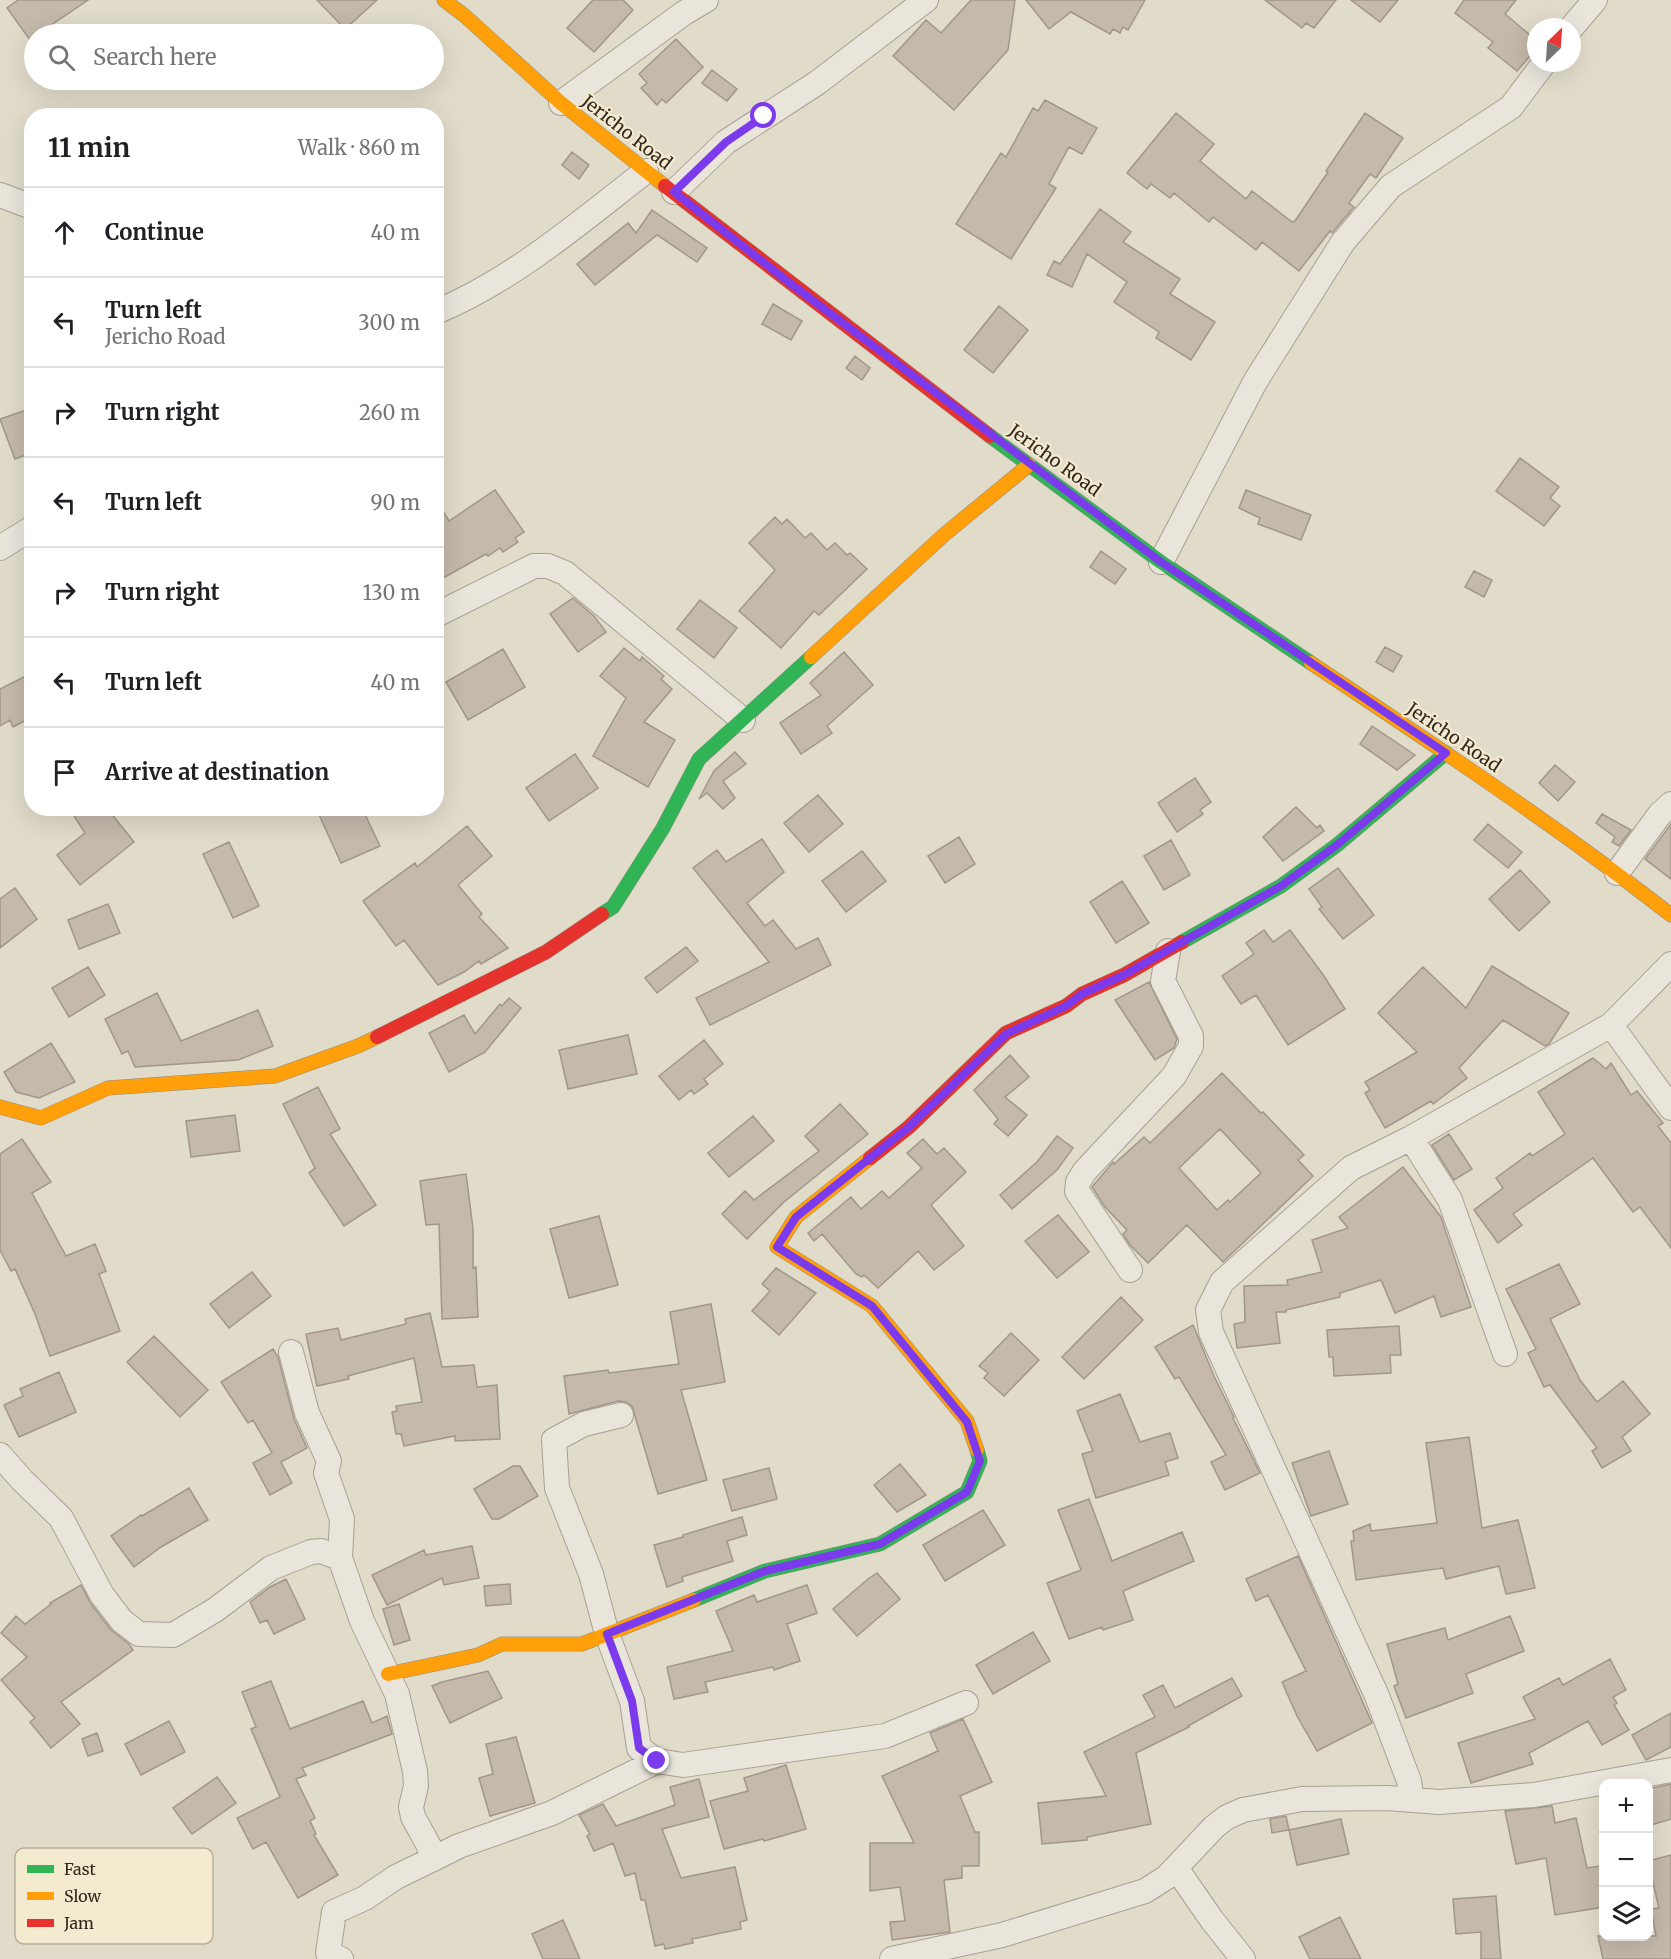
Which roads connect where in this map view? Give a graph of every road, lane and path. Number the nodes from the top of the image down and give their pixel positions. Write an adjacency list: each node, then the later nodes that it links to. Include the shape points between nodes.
1 (444, 0): 7 (street, Jericho Road)
2 (706, 0): 7 (street)
3 (926, 0): 9 (street, via 817,83 726,142)
4 (1595, 0): 5 (street)
5 (1580, 18)
6 (1537, 72): 16 (street, via 1511,106 1391,186 1343,242 1255,382)
7 (561, 103): 8 (street, Jericho Road)
8 (646, 171): 9 (street, Jericho Road); 12 (street, via 532,259)
9 (674, 192): 13 (street, Jericho Road)
10 (0, 195): 11 (street)
11 (24, 204)
12 (444, 309)
13 (1029, 465): 16 (street, Jericho Road); 18 (street, via 945,534)
14 (24, 533): 15 (street)
15 (0, 548)
16 (1161, 562): 19 (street, Jericho Road)
17 (444, 611): 18 (street, via 534,566 548,566 565,573)
18 (743, 720): 26 (street, via 699,759 663,828 614,907 546,952 358,1046 275,1076 108,1088 41,1118)
19 (1446, 753): 21 (street, Jericho Road); 23 (street, via 1337,845 1281,886)
20 (1671, 804): 21 (street)
21 (1617, 873): 22 (street, Jericho Road)
22 (1671, 915)
23 (1168, 951): 29 (street, via 1163,981 1191,1036 1191,1047 1174,1076 1078,1182 1077,1191); 35 (street, via 1006,1034 909,1127 796,1217 777,1247 872,1306 967,1422 980,1461 967,1492 880,1544 765,1571)
24 (1671, 964): 25 (street)
25 (1611, 1025): 27 (street); 28 (street)
26 (0, 1107)
27 (1671, 1108)
28 (1411, 1138): 31 (street, via 1450,1200); 40 (street, via 1351,1168 1222,1282 1208,1310 1211,1332 1377,1696 1409,1781)
29 (1130, 1270)
30 (291, 1352): 34 (street, via 306,1413 329,1461 326,1473 342,1520)
31 (1505, 1353)
32 (621, 1415): 35 (street, via 584,1424 554,1440 557,1488 591,1574)
33 (0, 1455): 34 (street, via 61,1518 102,1595 122,1621 139,1634 173,1635 272,1568 311,1552 321,1551)
34 (340, 1558): 36 (street, via 362,1621)
35 (607, 1634): 36 (street, via 582,1644 502,1644 478,1655); 38 (street, via 632,1701 639,1748)
36 (388, 1674): 41 (street, via 397,1694 416,1771 413,1817 429,1846)
37 (966, 1703): 38 (street, via 885,1736 683,1765)
38 (657, 1761): 41 (street, via 552,1813)
39 (1671, 1770): 40 (street, via 1534,1795 1439,1802)
40 (1412, 1800): 42 (street, via 1302,1799 1243,1810 1214,1827)
41 (431, 1860): 43 (street, via 334,1912 328,1953)
42 (1176, 1868): 44 (street, via 1145,1891 1002,1935); 45 (street)
43 (341, 1959)
44 (892, 1959)
45 (1243, 1959)

